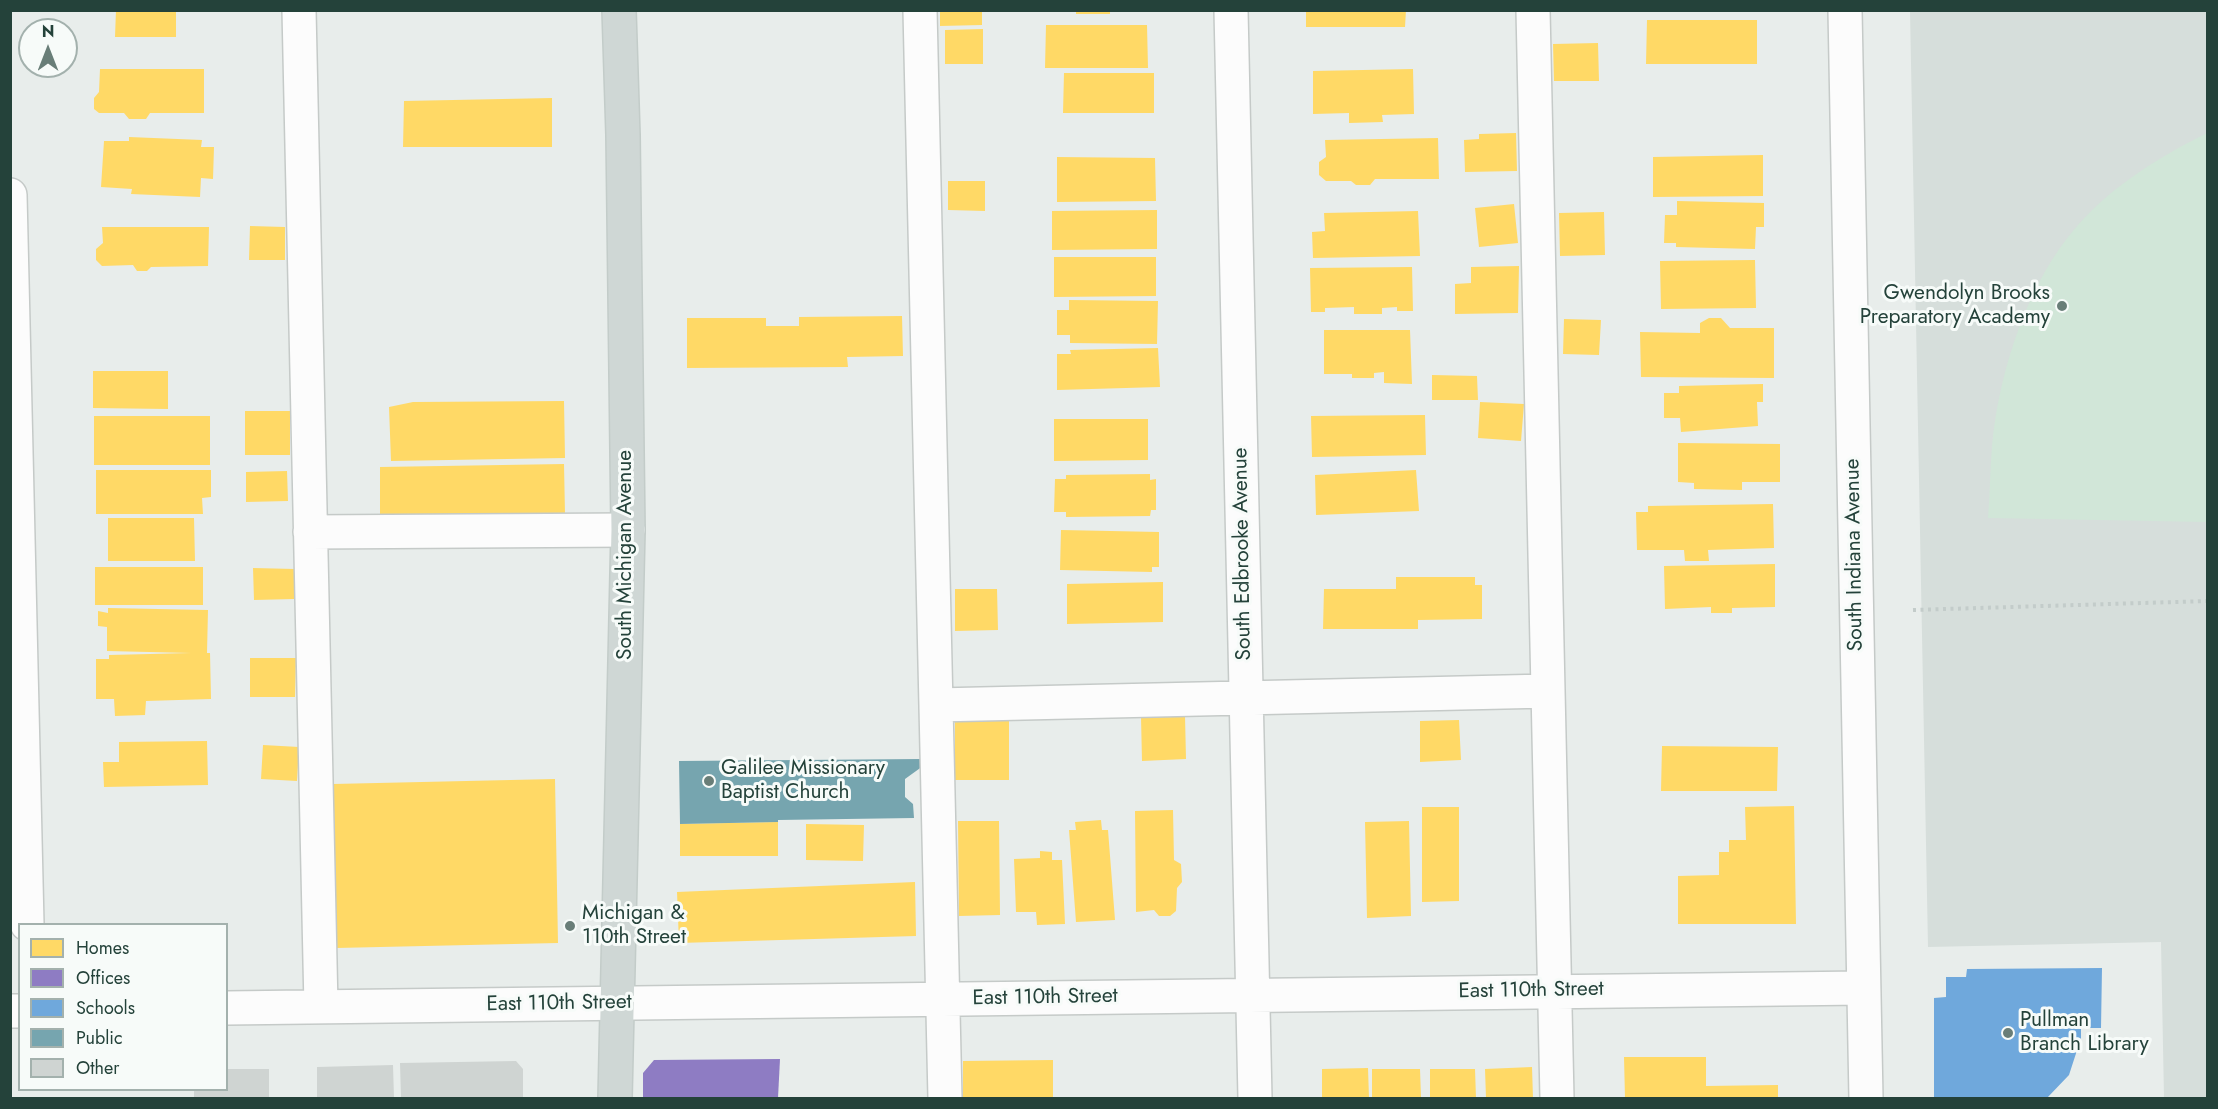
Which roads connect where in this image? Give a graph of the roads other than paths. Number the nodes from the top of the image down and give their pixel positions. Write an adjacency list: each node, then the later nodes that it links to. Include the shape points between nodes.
1 (299, 10): 9 (street)
2 (619, 10): 8 (main road, South Michigan Avenue)
3 (920, 10): 12 (street)
4 (1231, 10): 11 (street, South Edbrooke Avenue)
5 (1533, 10): 10 (street)
6 (1845, 10): 14 (street, South Indiana Avenue)
7 (10, 195): 13 (street)
8 (628, 530): 9 (street); 18 (main road, South Michigan Avenue)
9 (310, 532): 19 (street)
10 (1548, 691): 11 (street); 15 (street)
11 (1246, 698): 12 (street); 16 (street, South Edbrooke Avenue)
12 (937, 705): 17 (street)
13 (27, 923)
14 (1863, 988): 15 (street, East 110th Street); 25 (street, South Indiana Avenue)
15 (1555, 991): 16 (street, East 110th Street); 24 (street)
16 (1253, 995): 17 (street, East 110th Street); 23 (street, South Edbrooke Avenue)
17 (943, 999): 18 (street, East 110th Street); 22 (street)
18 (617, 1003): 19 (street, East 110th Street); 21 (main road, South Michigan Avenue)
19 (321, 1007): 20 (street, East 110th Street)
20 (228, 1008)
21 (615, 1098)
22 (945, 1098)
23 (1255, 1098)
24 (1557, 1098)
25 (1866, 1098)

